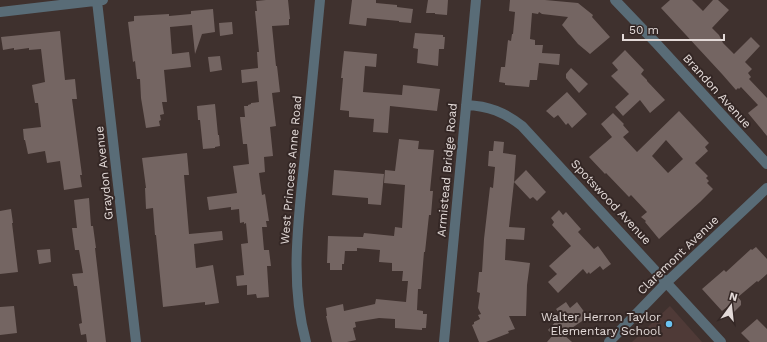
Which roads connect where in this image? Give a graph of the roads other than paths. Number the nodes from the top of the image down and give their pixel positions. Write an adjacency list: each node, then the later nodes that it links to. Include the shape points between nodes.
1 (320, 0): 11 (street, West Princess Anne Road, via 296,263 298,300)
2 (476, 0): 6 (street, Armistead Bridge Road)
3 (615, 0): 7 (street, Brandon Avenue)
4 (95, 1): 5 (street); 10 (street, Graydon Avenue)
5 (0, 12)
6 (466, 104): 9 (street, Spotswood Avenue, via 497,110 512,117); 12 (street, Armistead Bridge Road)
7 (767, 164)
8 (767, 188): 9 (street, Claremont Avenue)
9 (667, 282): 13 (street, Claremont Avenue); 14 (street, Spotswood Avenue)
10 (136, 342)
11 (306, 342)
12 (444, 342)
13 (609, 342)
14 (721, 342)

